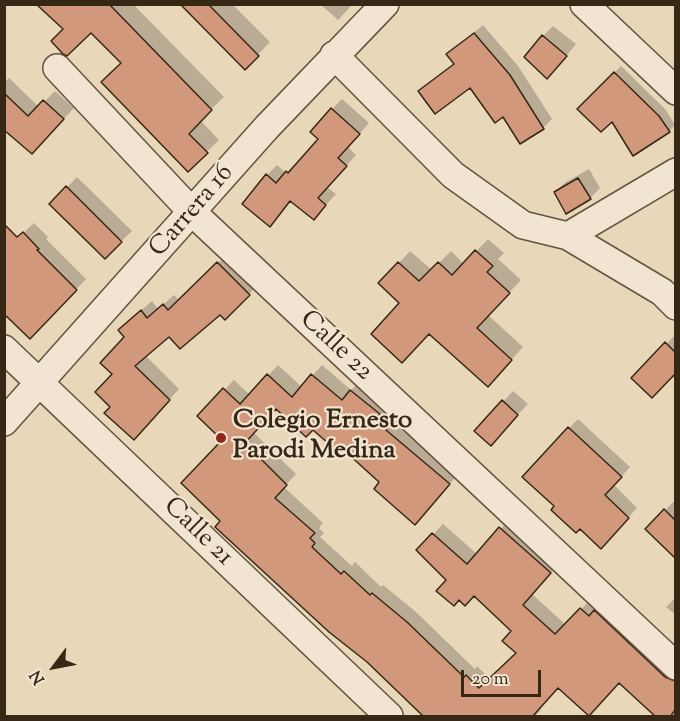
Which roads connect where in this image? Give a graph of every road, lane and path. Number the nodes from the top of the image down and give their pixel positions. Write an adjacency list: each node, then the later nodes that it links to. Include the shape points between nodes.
1 (385, 4): 3 (street, Carrera 16)
2 (584, 4): 5 (street)
3 (334, 55): 7 (street, Carrera 16); 8 (street, via 453,175 523,225)
4 (57, 68): 7 (street, Calle 22)
5 (675, 91)
6 (675, 172): 8 (street)
7 (193, 213): 11 (street, Carrera 16); 13 (street, Calle 22)
8 (567, 236): 9 (street, via 662,292)
9 (675, 306)
10 (4, 349): 11 (street, Calle 21)
11 (41, 384): 12 (street, Carrera 16); 14 (street, Calle 21)
12 (4, 422)
13 (675, 666)
14 (389, 717)

